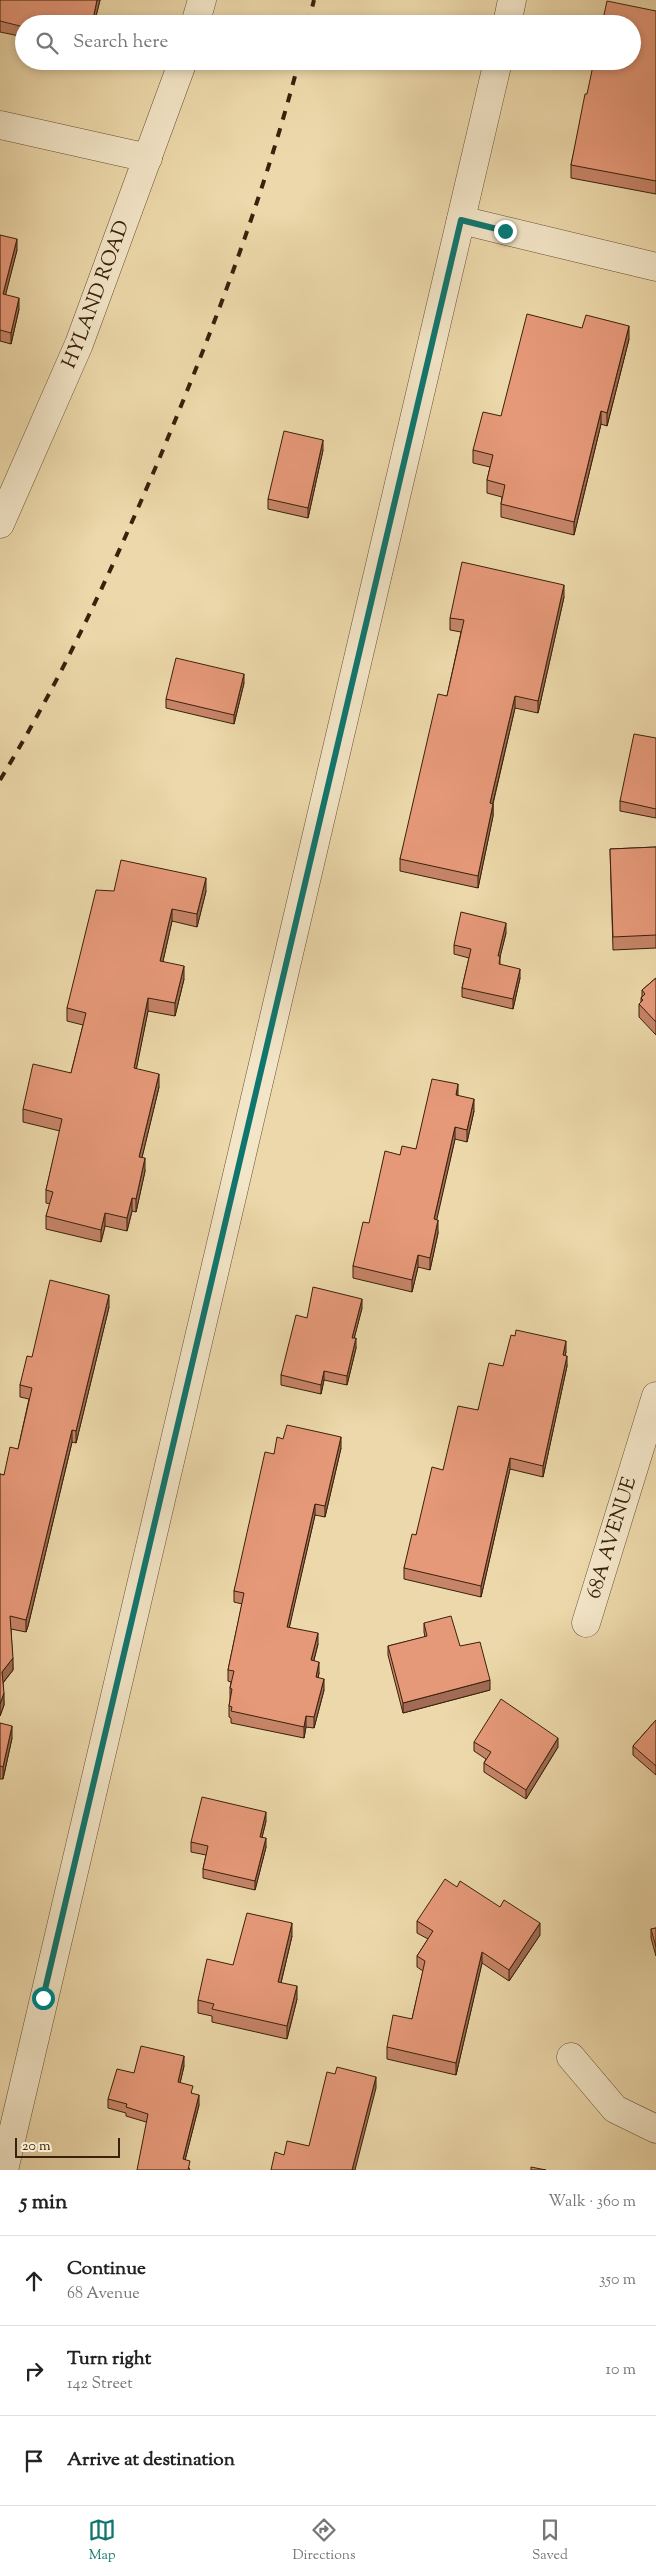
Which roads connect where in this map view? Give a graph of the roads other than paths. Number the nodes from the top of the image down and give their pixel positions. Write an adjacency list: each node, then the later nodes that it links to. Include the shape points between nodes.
1 (202, 0): 3 (street)
2 (512, 0): 4 (street)
3 (198, 15)
4 (509, 15)
5 (180, 70): 8 (street, HYLAND ROAD)
6 (496, 70): 9 (street)
7 (0, 125): 8 (street)
8 (148, 158): 11 (street, HYLAND ROAD, via 79,344)
9 (461, 220): 10 (street); 16 (street)
10 (656, 268)
11 (0, 524)
12 (656, 1396): 13 (street, 68A AVENUE)
13 (586, 1624)
14 (571, 2057): 15 (street, via 615,2109)
15 (656, 2129)
16 (4, 2170)

